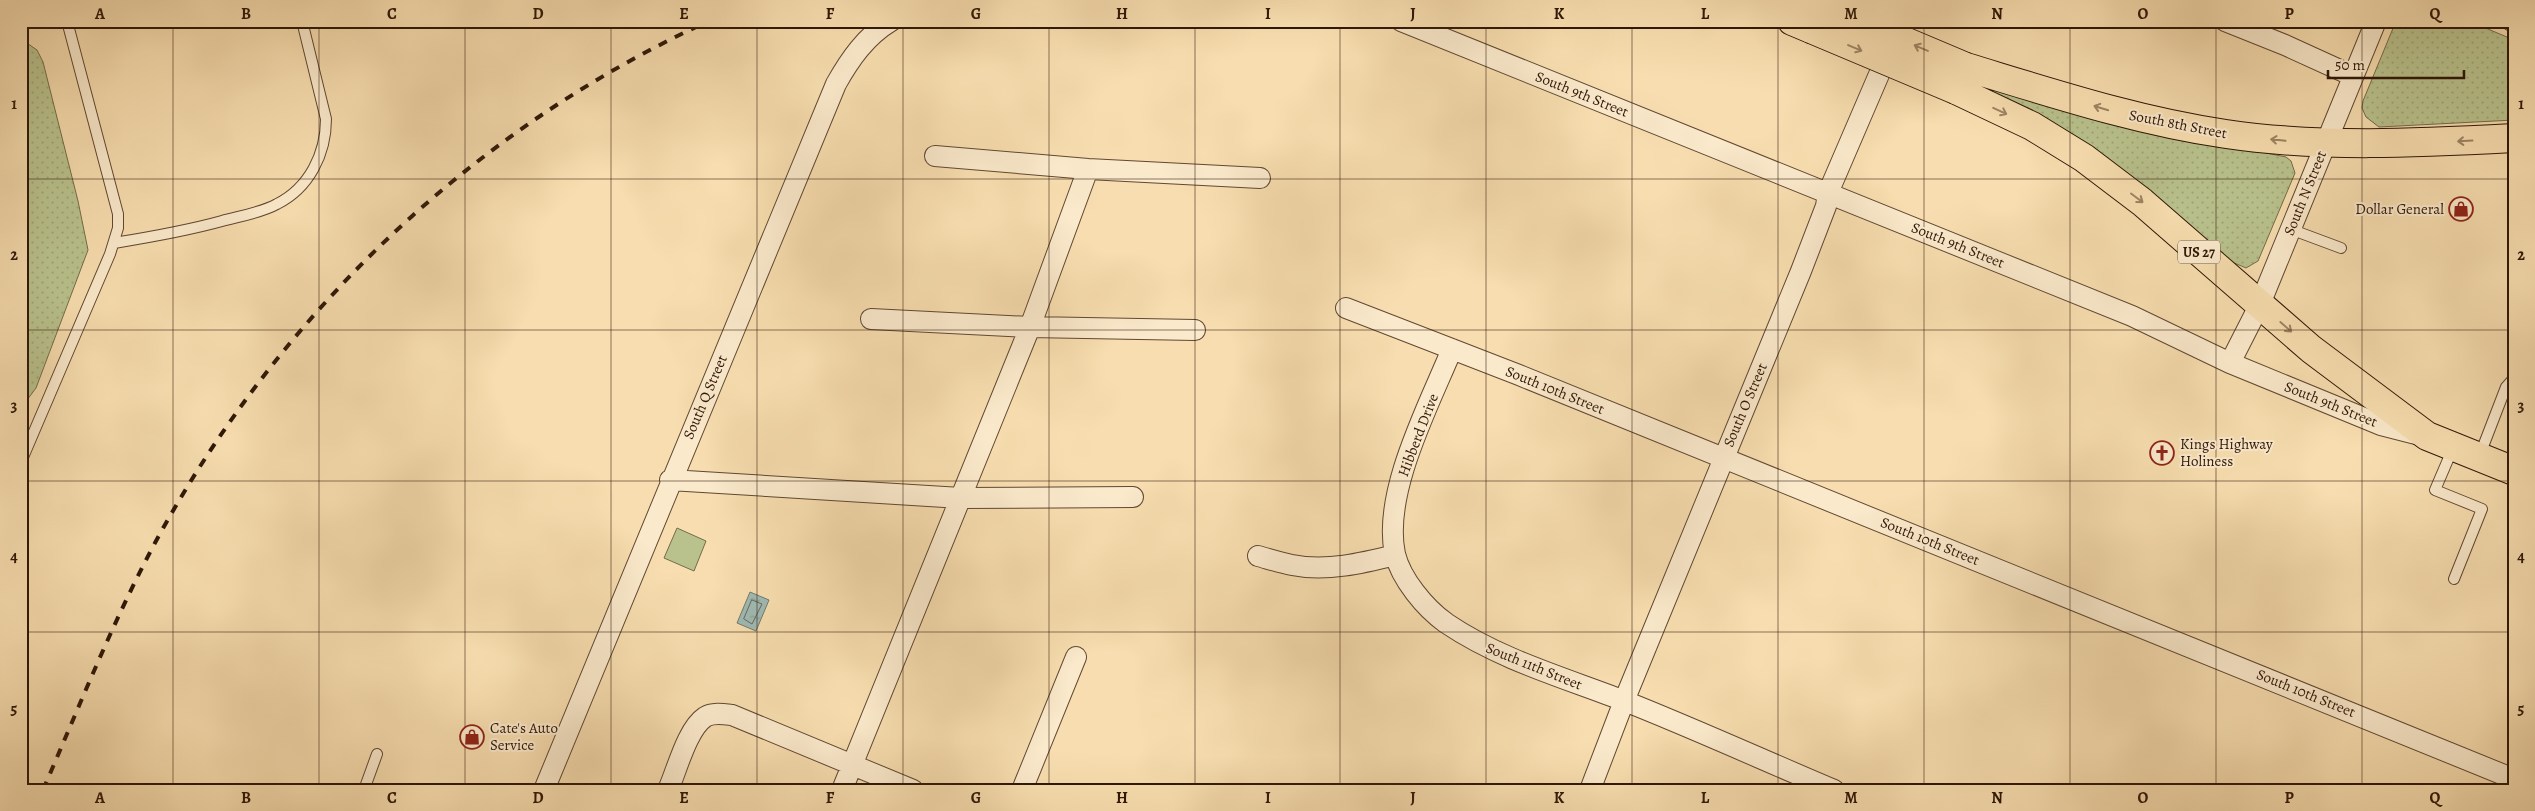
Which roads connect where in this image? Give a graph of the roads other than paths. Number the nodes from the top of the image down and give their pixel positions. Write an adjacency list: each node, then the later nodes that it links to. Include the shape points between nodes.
1 (67, 21): 19 (lane, via 118,214)
2 (302, 21): 19 (lane, via 326,119 322,152 306,180 294,193 260,211 181,233)
3 (891, 21): 35 (street, South Q Street, via 877,30 858,51 836,84)
4 (1401, 21): 17 (street, South 9th Street)
5 (1857, 21): 11 (highway, South 8th Street / US 27, one-way to 5, bridge)
6 (1902, 21): 17 (street, South O Street)
7 (2225, 21): 10 (street)
8 (2376, 21): 10 (street, South N Street)
9 (1801, 25): 11 (highway, US 27, one-way to 11, bridge)
10 (2353, 76): 13 (street, South N Street)
11 (1961, 78): 13 (highway, South 8th Street / US 27, one-way to 11, via 2283,141 2226,134); 21 (highway, US 27, one-way to 21, via 2084,158 2142,202)
12 (2514, 138): 13 (highway, South 8th Street / US 27, one-way to 13, via 2434,143)
13 (2326, 141): 18 (street, South N Street)
14 (935, 156): 15 (street)
15 (1088, 170): 16 (street); 24 (street)
16 (1260, 178)
17 (1828, 193): 27 (street, South 9th Street, via 2132,316); 32 (street, South O Street, via 1801,271)
18 (2290, 229): 20 (lane); 21 (street, South N Street)
19 (114, 243): 33 (lane)
20 (2341, 248)
21 (2260, 304): 27 (street, South N Street); 29 (highway, US 27, one-way to 29, via 2311,349)
22 (1346, 308): 26 (street, South 10th Street)
23 (871, 319): 24 (street)
24 (1030, 327): 25 (street); 37 (street)
25 (1196, 330)
26 (1452, 349): 32 (street, South 10th Street); 38 (street, Hibberd Drive, via 1400,477 1395,508)
27 (2230, 363): 29 (street, South 9th Street, via 2381,425)
28 (2514, 378): 31 (lane, via 2506,387)
29 (2427, 436): 30 (highway, South 9th Street / US 27)
30 (2453, 447): 31 (highway, South 9th Street / US 27); 40 (lane, via 2435,490 2482,509)
31 (2479, 457): 34 (highway, South 9th Street / US 27)
32 (1723, 458): 42 (street, South O Street); 45 (street, South 10th Street)
33 (21, 462)
34 (2512, 466)
35 (670, 480): 37 (street); 47 (street, South Q Street)
36 (1133, 497): 37 (street)
37 (960, 498): 44 (street)
38 (1395, 554): 39 (street, via 1362,563 1318,568 1292,566); 42 (street, South 11th Street, via 1406,578 1444,622 1503,655)
39 (1258, 556)
40 (2454, 579)
41 (1076, 657): 51 (street)
42 (1624, 701): 52 (street, South O Street); 53 (street, South 11th Street)
43 (377, 754): 46 (lane)
44 (852, 765): 48 (street, via 732,715 718,713 706,716 693,728); 49 (street); 50 (street)
45 (2514, 779)
46 (364, 790)
47 (544, 790)
48 (668, 790)
49 (842, 790)
50 (913, 790)
51 (1022, 790)
52 (1590, 790)
53 (1834, 790)

